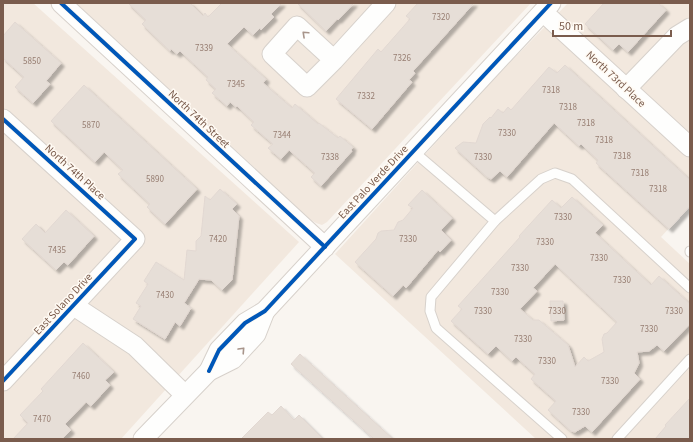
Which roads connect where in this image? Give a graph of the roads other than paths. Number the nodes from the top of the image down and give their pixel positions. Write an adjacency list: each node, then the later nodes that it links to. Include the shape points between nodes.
1 (62, 3): 12 (street, North 74th Street)
2 (386, 3): 5 (street)
3 (547, 7): 6 (street, North 73rd Place); 9 (street, East Palo Verde Drive)
4 (690, 28): 6 (street, via 677,36)
5 (334, 60)
6 (626, 89): 8 (street, North 73rd Place)
7 (3, 119): 11 (street, North 74th Place)
8 (690, 147)
9 (413, 151): 10 (lane); 12 (street, East Palo Verde Drive)
10 (495, 221): 13 (lane, via 541,179 555,174 572,179); 19 (lane, via 431,297 430,312 436,328)
11 (135, 239): 14 (street, East Solano Drive)
12 (324, 247): 17 (street, East Palo Verde Drive, via 265,311 245,323 219,350 209,371)
13 (690, 288)
14 (74, 306): 16 (street, East Solano Drive); 17 (street, via 135,346)
15 (690, 359): 20 (lane)
16 (3, 380)
17 (185, 395): 18 (street, East Palo Verde Drive)
18 (143, 439)
19 (562, 439)
20 (617, 439)

